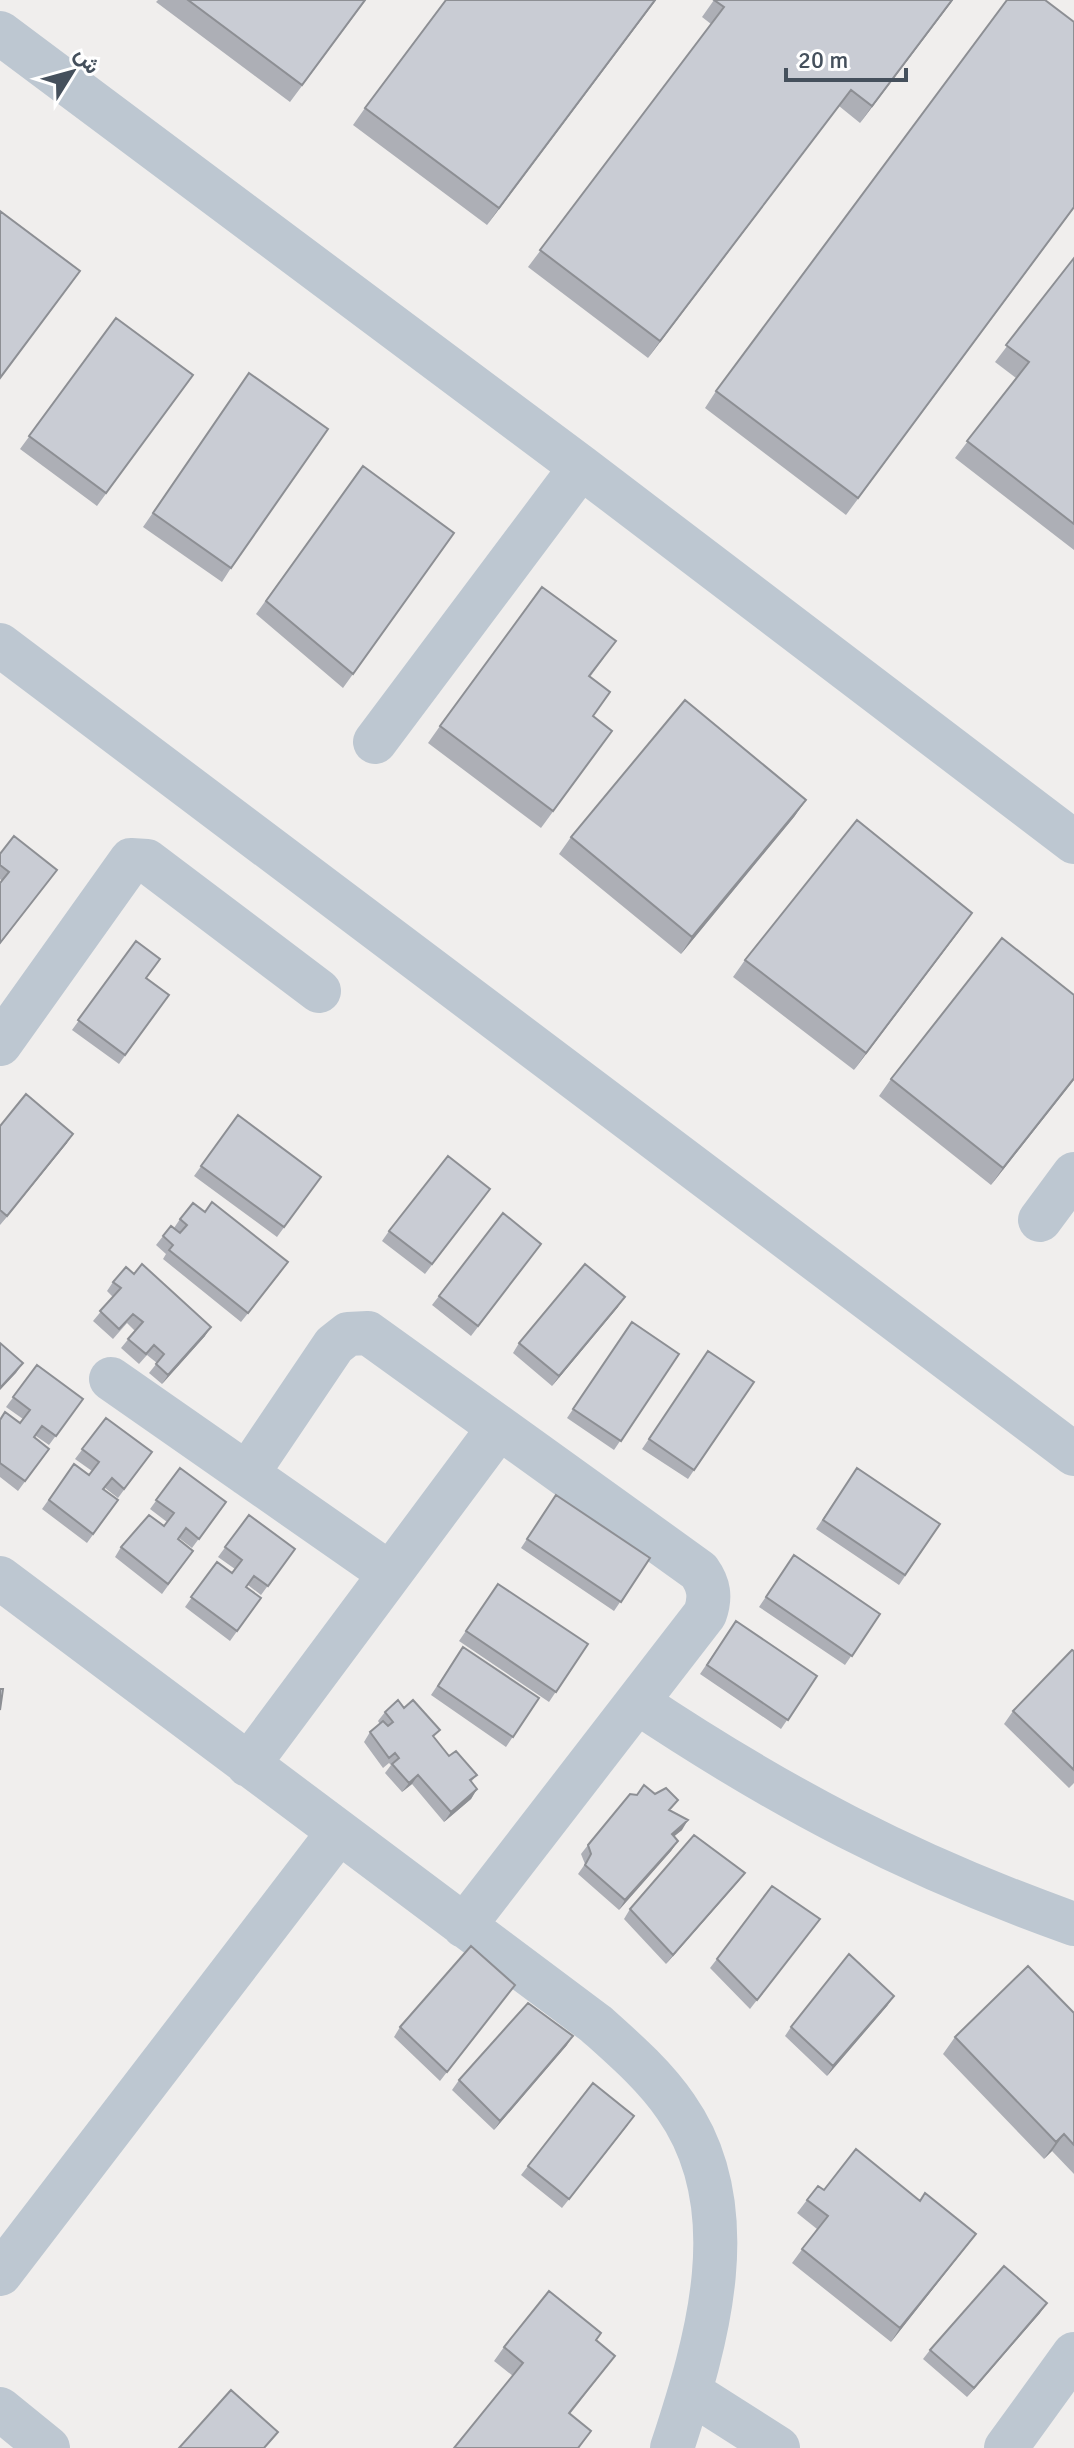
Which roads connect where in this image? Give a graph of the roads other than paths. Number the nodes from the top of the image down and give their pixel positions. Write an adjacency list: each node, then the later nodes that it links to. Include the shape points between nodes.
1 (0, 33): 2 (street)
2 (581, 467): 4 (street); 5 (street)
3 (0, 645): 12 (street)
4 (375, 742)
5 (1074, 842)
6 (319, 991): 7 (street, via 147,861 131,860)
7 (0, 1044)
8 (1074, 1174): 9 (street)
9 (1040, 1220)
10 (111, 1379): 13 (street)
11 (498, 1429): 13 (street, via 368,1333 359,1332 334,1345); 14 (street); 16 (street, via 705,1580 705,1614)
12 (1074, 1454)
13 (247, 1474): 14 (street)
14 (389, 1573): 17 (street)
15 (0, 1578): 17 (street)
16 (637, 1702): 19 (street, via 814,1812 907,1859); 20 (street)
17 (248, 1765): 18 (street)
18 (338, 1833): 20 (street); 21 (street)
19 (1074, 1924)
20 (464, 1926): 23 (street, via 641,2064 678,2109 701,2155 713,2204 715,2256 710,2311)
21 (0, 2274)
22 (1074, 2354): 28 (street)
23 (690, 2392): 26 (street); 27 (street)
24 (0, 2409): 25 (street)
25 (48, 2448)
26 (672, 2448)
27 (778, 2448)
28 (1006, 2448)

